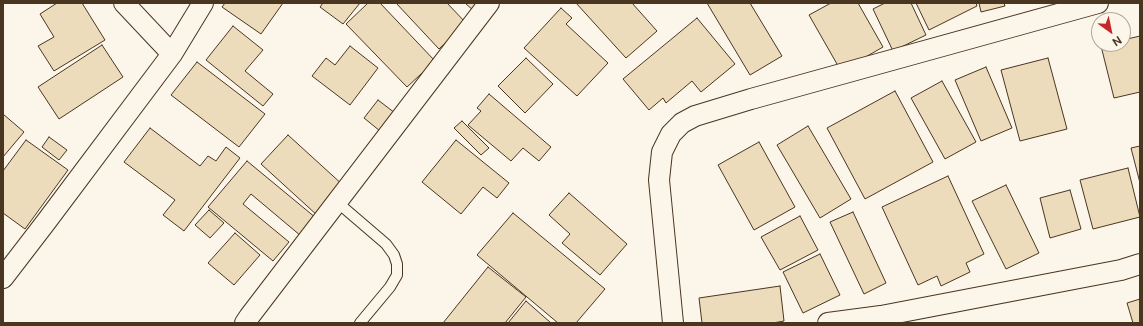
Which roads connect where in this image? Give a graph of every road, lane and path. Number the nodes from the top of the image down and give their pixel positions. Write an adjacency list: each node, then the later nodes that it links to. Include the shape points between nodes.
1 (124, 3): 5 (street)
2 (203, 3): 5 (street)
3 (489, 3): 6 (street)
4 (1098, 3): 11 (street, via 751,99 695,116 682,123 671,134 662,152 659,180)
5 (172, 54): 8 (street)
6 (337, 202): 9 (street); 10 (lane, via 386,244 397,264 397,275 390,287)
7 (1140, 264): 12 (street, via 1121,270 881,316)
8 (3, 278)
9 (245, 323)
10 (360, 323)
11 (673, 323)
12 (828, 323)

